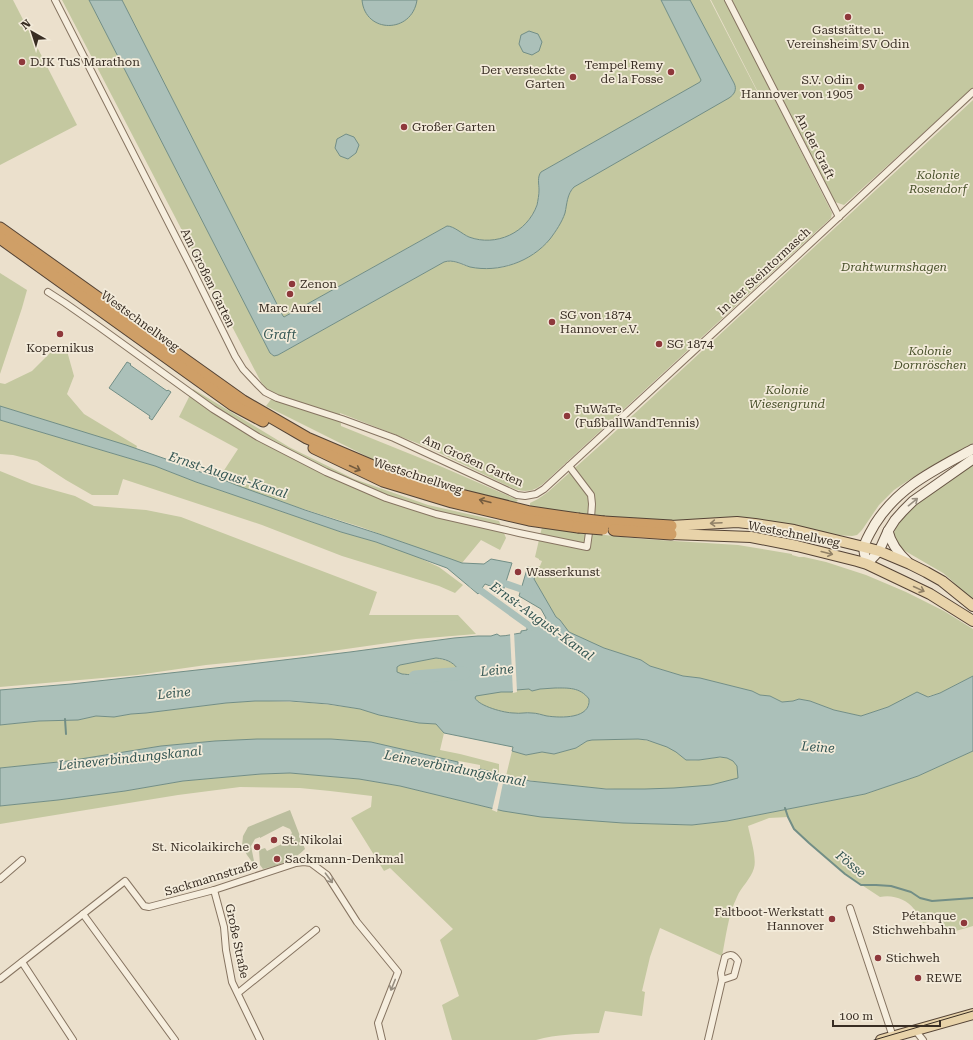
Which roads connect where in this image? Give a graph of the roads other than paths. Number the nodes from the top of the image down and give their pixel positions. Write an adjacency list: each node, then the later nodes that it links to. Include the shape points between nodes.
1 (55, 0): 10 (street, Am Großen Garten, via 189,262 234,356 259,386 277,398 342,418 394,438 517,495 536,494 544,490)
2 (728, 0): 4 (street, An der Graft)
3 (973, 92): 4 (street, In der Steintormasch)
4 (839, 217): 10 (street, In der Steintormasch)
5 (0, 228): 11 (highway, Westschnellweg, one-way to 5, via 457,494 387,472 307,438 243,401)
6 (0, 238): 11 (highway, Westschnellweg, one-way to 11, via 239,408 306,445 383,481 452,502 529,520)
7 (48, 292): 10 (street, via 213,409 258,437 326,472 386,498 436,514 587,547 591,495)
8 (973, 449): 14 (main road, via 910,486 888,506)
9 (973, 459): 13 (main road, one-way to 9, via 894,520 913,501)
10 (569, 466)
11 (578, 523): 12 (highway, Westschnellweg, bridge)
12 (671, 530): 15 (main road, Westschnellweg, one-way to 12, via 791,529 737,522); 18 (main road, Westschnellweg, one-way to 18, via 751,537)
13 (888, 531): 17 (main road); 19 (main road, via 892,545)
14 (870, 532): 15 (main road, via 867,537 858,541); 16 (main road)
15 (844, 542): 16 (main road, Westschnellweg)
16 (864, 547): 17 (main road, Westschnellweg); 18 (main road)
17 (878, 551): 18 (main road); 19 (main road, Westschnellweg)
18 (867, 564): 21 (main road, Westschnellweg, one-way to 21, via 930,594)
19 (910, 564): 20 (main road, Westschnellweg, via 942,581)
20 (973, 606)
21 (973, 621)
22 (22, 860): 23 (street)
23 (0, 879)
24 (214, 890): 26 (street, Sackmannstraße, via 149,907 144,906 125,881); 31 (street, Große Straße, via 224,927 232,982); 38 (street, Sackmannstraße, one-way to 38, via 296,863 311,863 326,874 357,922 398,972 378,1022)
25 (850, 908): 34 (street)
26 (83, 914): 28 (street); 36 (street)
27 (316, 930): 31 (street)
28 (22, 962): 29 (street); 35 (street)
29 (1, 977)
30 (722, 980): 39 (street)
31 (238, 993): 37 (street, Große Straße)
32 (973, 1014): 33 (main road)
33 (915, 1030): 34 (main road); 41 (street)
34 (893, 1037): 40 (main road)
35 (73, 1040)
36 (176, 1040)
37 (260, 1040)
38 (382, 1040)
39 (708, 1040)
40 (881, 1040)
41 (923, 1040)

